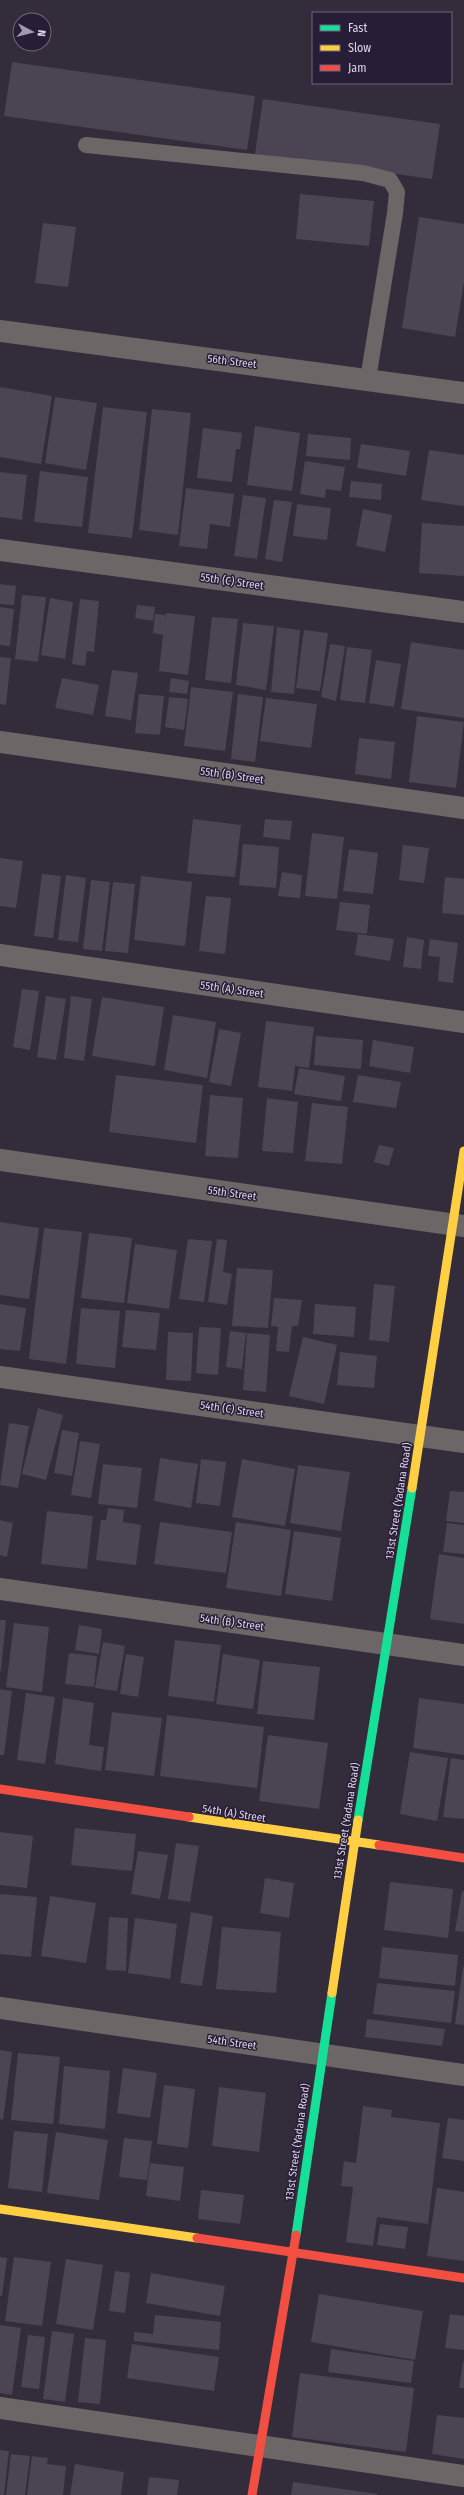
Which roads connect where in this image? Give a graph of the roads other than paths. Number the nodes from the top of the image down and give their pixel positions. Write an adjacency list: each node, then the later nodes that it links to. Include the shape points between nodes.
1 (86, 145): 3 (lane, via 363,173 390,180 397,192 395,214)
2 (0, 331): 3 (street, 56th Street)
3 (368, 379): 4 (street, 56th Street)
4 (464, 393)
5 (0, 550): 6 (street, 55th (C) Street)
6 (464, 612)
7 (0, 742): 8 (street, 55th (B) Street)
8 (464, 808)
9 (0, 955): 10 (street, 55th (A) Street)
10 (464, 1022)
11 (464, 1151): 13 (street, 131st Street (Yadana Road))
12 (0, 1160): 13 (street, 55th Street)
13 (458, 1225): 15 (street, 131st Street (Yadana Road))
14 (0, 1377): 15 (street, 54th (C) Street)
15 (420, 1436): 16 (street, 54th (C) Street); 18 (street, 131st Street (Yadana Road))
16 (464, 1442)
17 (0, 1589): 18 (street, 54th (B) Street)
18 (388, 1644): 19 (street, 54th (B) Street); 21 (street, 131st Street (Yadana Road))
19 (464, 1655)
20 (0, 1789): 21 (street, 54th (A) Street)
21 (354, 1843): 22 (street, 54th (A) Street); 24 (street, 131st Street (Yadana Road))
22 (464, 1858)
23 (0, 2008): 24 (street, 54th Street)
24 (322, 2055): 25 (street, 54th Street); 27 (street, 131st Street (Yadana Road))
25 (464, 2075)
26 (0, 2209): 27 (street)
27 (294, 2252): 28 (street); 30 (street, 131st Street (Yadana Road))
28 (464, 2278)
29 (0, 2408): 30 (street)
30 (260, 2445): 31 (street); 32 (street, 131st Street (Yadana Road))
31 (464, 2476)
32 (252, 2495)

